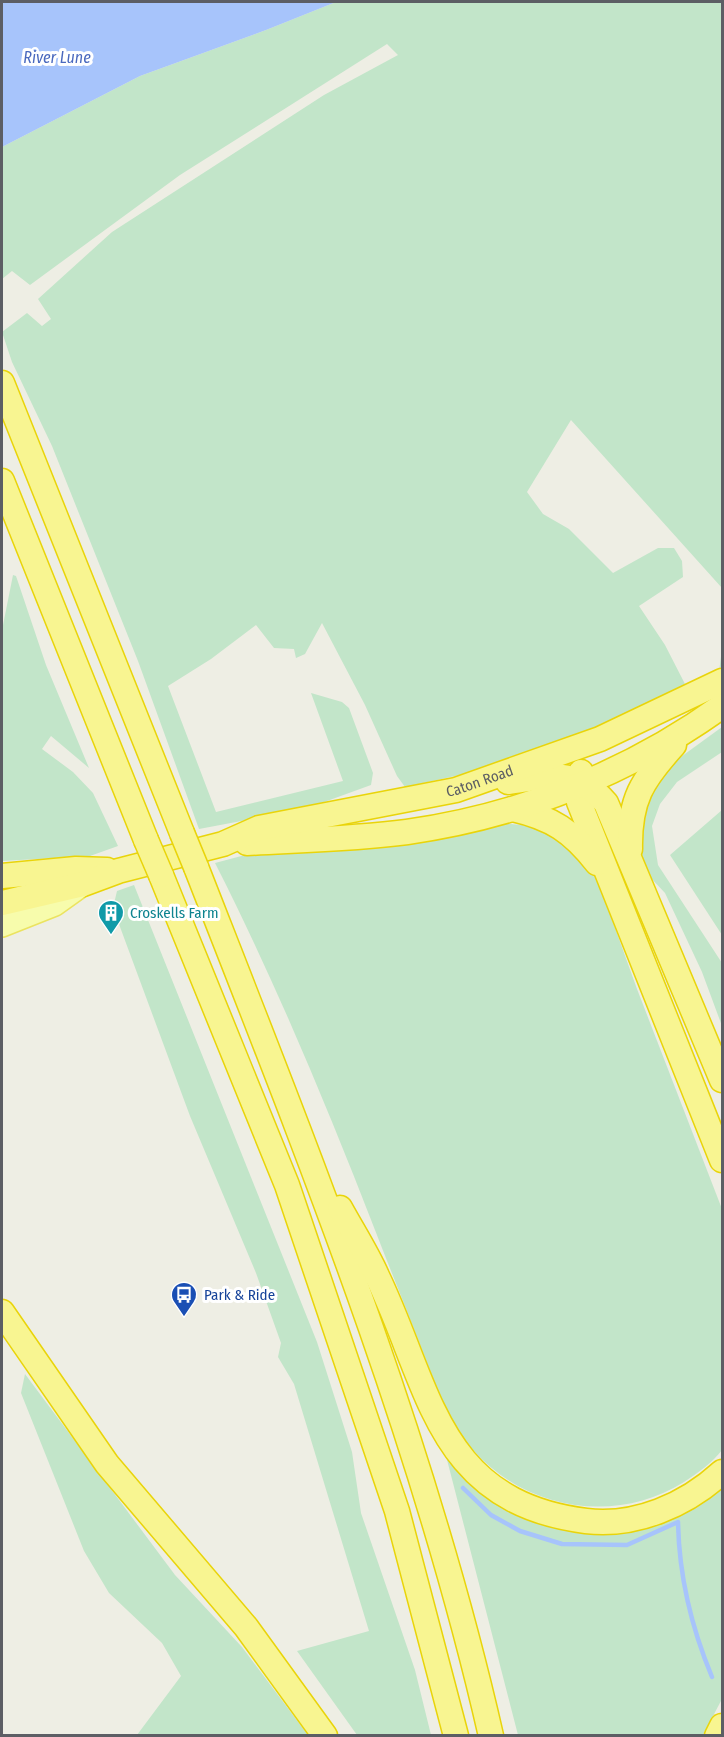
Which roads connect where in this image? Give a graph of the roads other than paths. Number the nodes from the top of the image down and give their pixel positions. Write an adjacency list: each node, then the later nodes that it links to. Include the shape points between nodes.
1 (2, 383): 19 (highway, bridge)
2 (2, 481): 25 (highway, bridge, via 291,1197 397,1511)
3 (723, 681): 6 (highway, Caton Road)
4 (723, 706): 5 (highway, Caton Road)
5 (686, 732): 7 (highway, Caton Road); 11 (highway, via 641,785 629,823)
6 (600, 739): 7 (highway, via 584,764); 8 (highway, Caton Road)
7 (581, 784): 8 (highway, via 560,776); 9 (highway, Caton Road); 11 (highway, via 606,803); 14 (highway)
8 (456, 790): 10 (highway, Caton Road, via 259,828)
9 (513, 808): 10 (highway, Caton Road, via 396,833); 14 (highway, via 567,830)
10 (223, 844): 12 (highway, Caton Road)
11 (630, 855): 18 (highway)
12 (118, 871): 13 (highway, Caton Road, via 76,869); 15 (highway, Caton Road)
13 (2, 876)
14 (607, 877): 20 (highway)
15 (83, 884): 16 (highway); 17 (main road, Caton Road, via 55,905)
16 (2, 903)
17 (2, 926)
18 (723, 1080)
19 (304, 1143): 22 (highway, via 377,1275 447,1439 504,1496 559,1517 596,1522 638,1518 690,1497); 26 (highway, via 383,1362 426,1497 474,1662)
20 (723, 1160)
21 (2, 1312): 24 (highway, via 132,1496 246,1627)
22 (723, 1472)
23 (723, 1726): 27 (highway)
24 (325, 1736)
25 (456, 1736)
26 (491, 1736)
27 (717, 1736)

